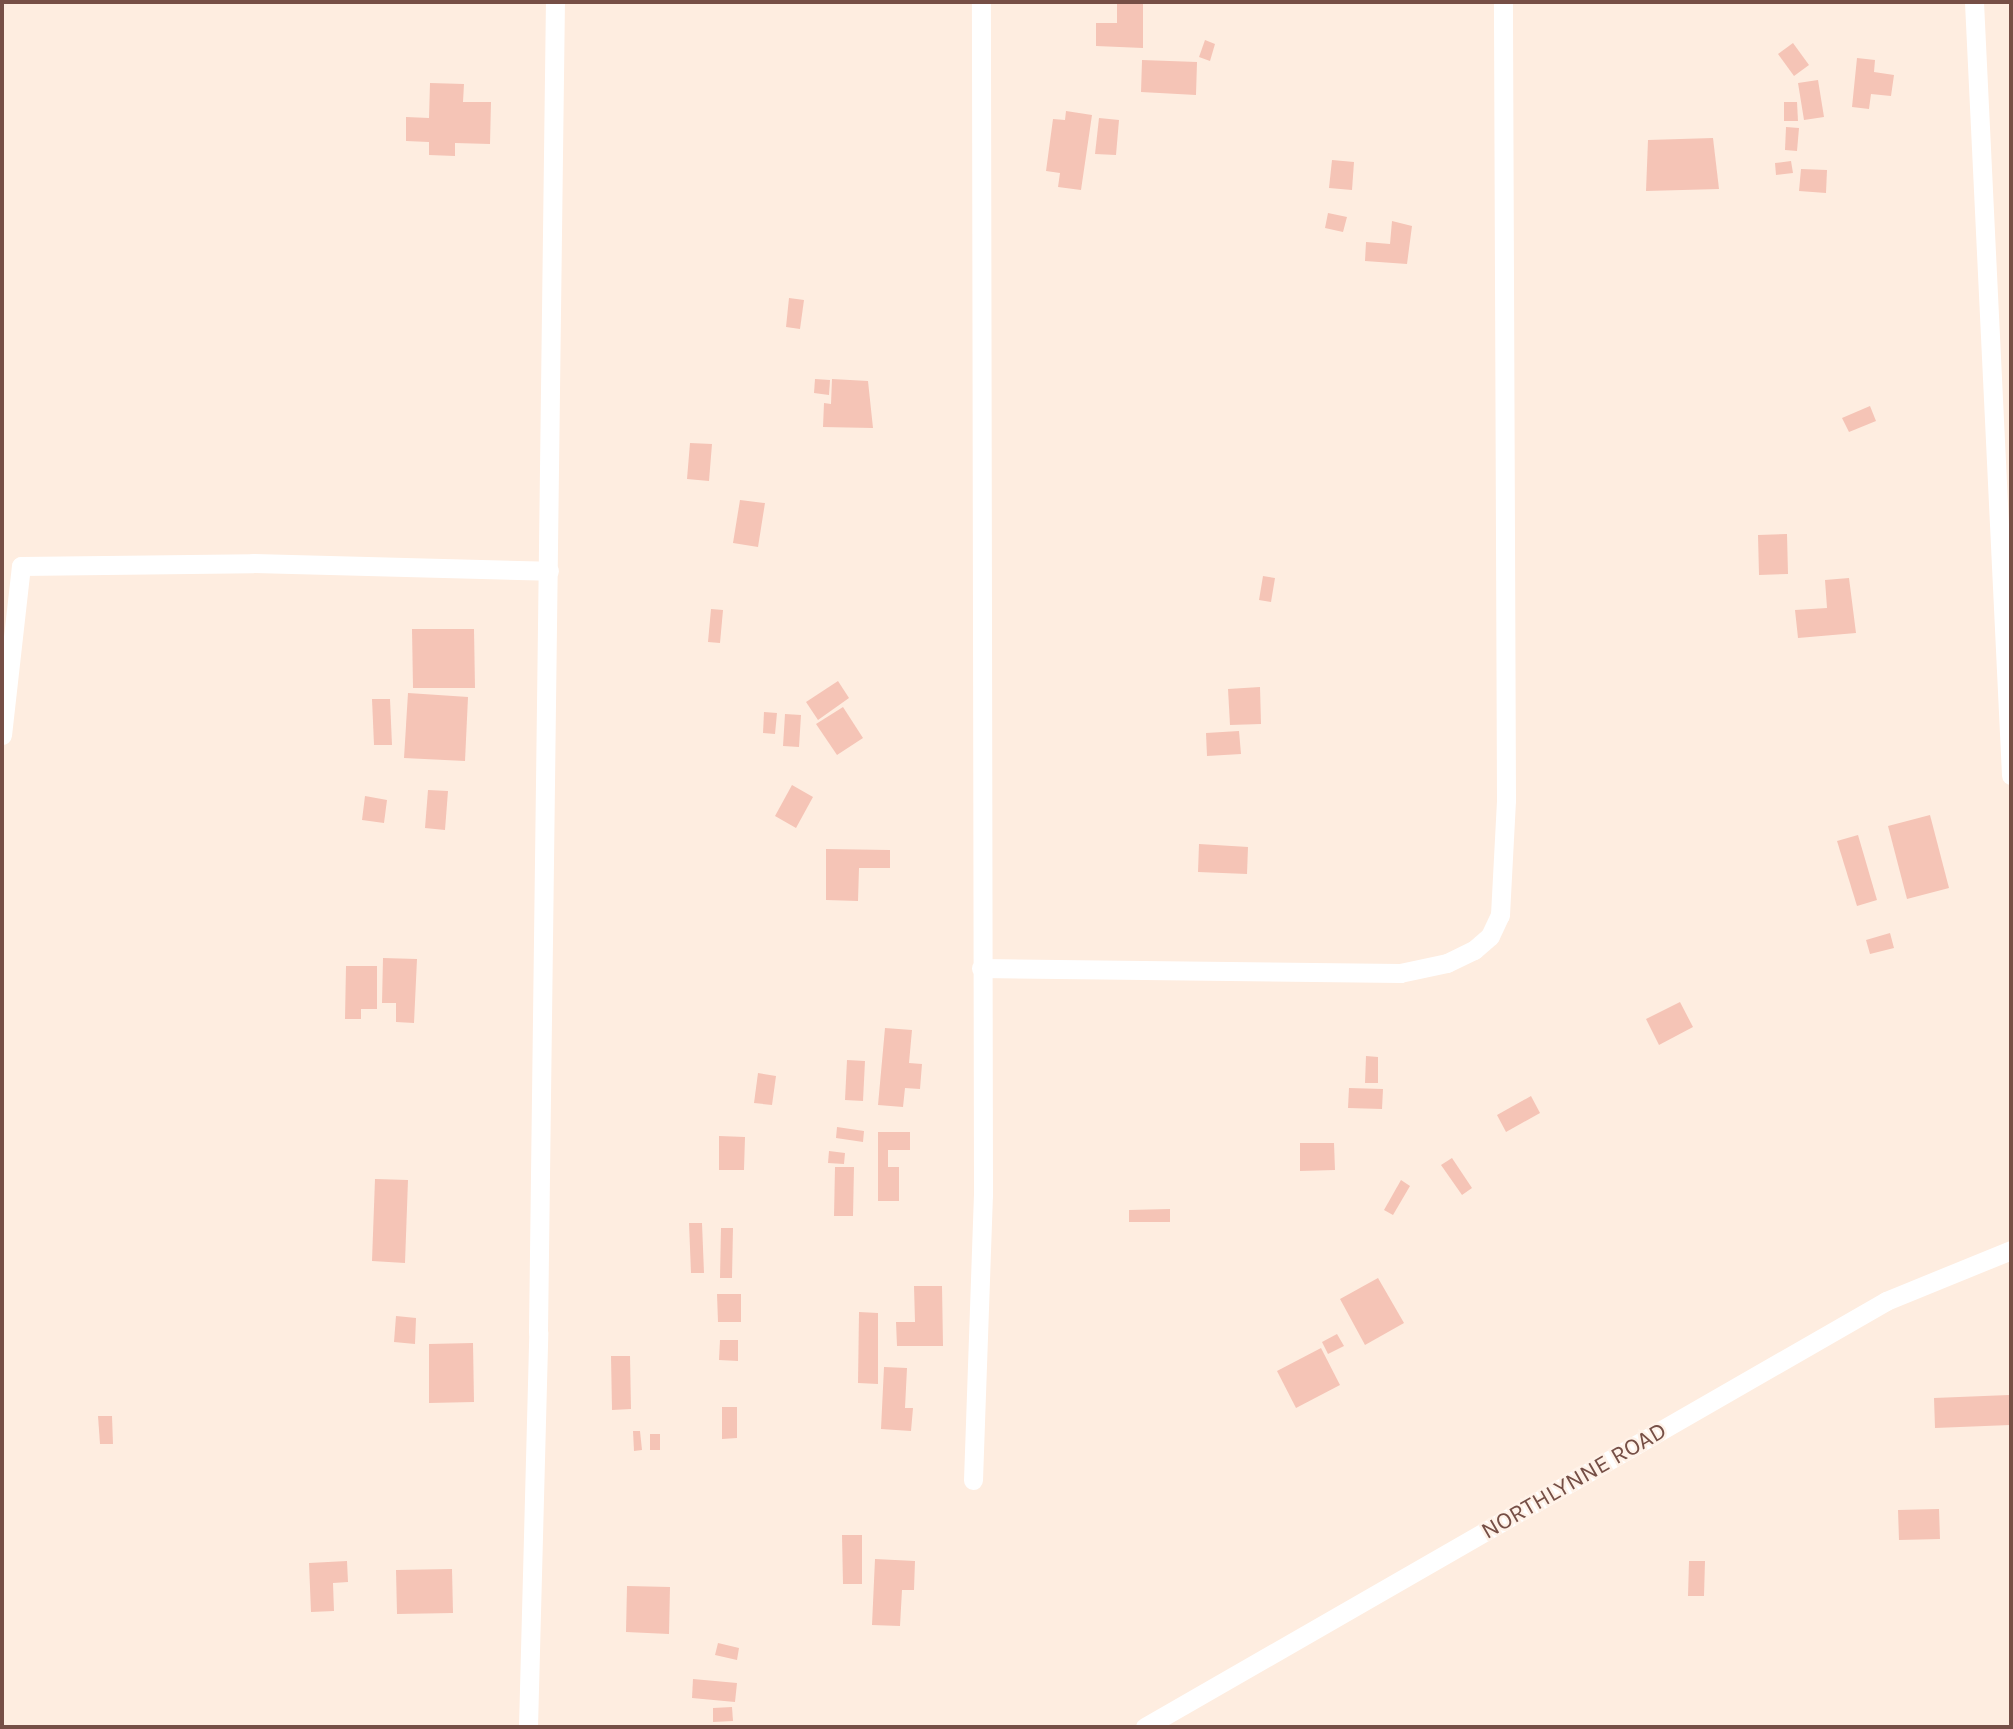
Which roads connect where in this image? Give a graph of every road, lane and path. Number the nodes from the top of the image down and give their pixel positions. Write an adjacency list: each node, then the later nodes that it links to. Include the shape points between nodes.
1 (555, 2): 5 (street)
2 (981, 2): 8 (street)
3 (1503, 2): 8 (street, via 1506,800 1500,915 1490,936 1447,963 1400,973)
4 (1974, 2): 7 (street)
5 (549, 571): 6 (street, via 253,563 21,566); 11 (street)
6 (2, 736)
7 (2011, 775)
8 (981, 968): 10 (street, via 983,1195)
9 (2011, 1250): 12 (street, NORTHLYNNE ROAD, via 1886,1301)
10 (973, 1480)
11 (528, 1727)
12 (1145, 1727)

